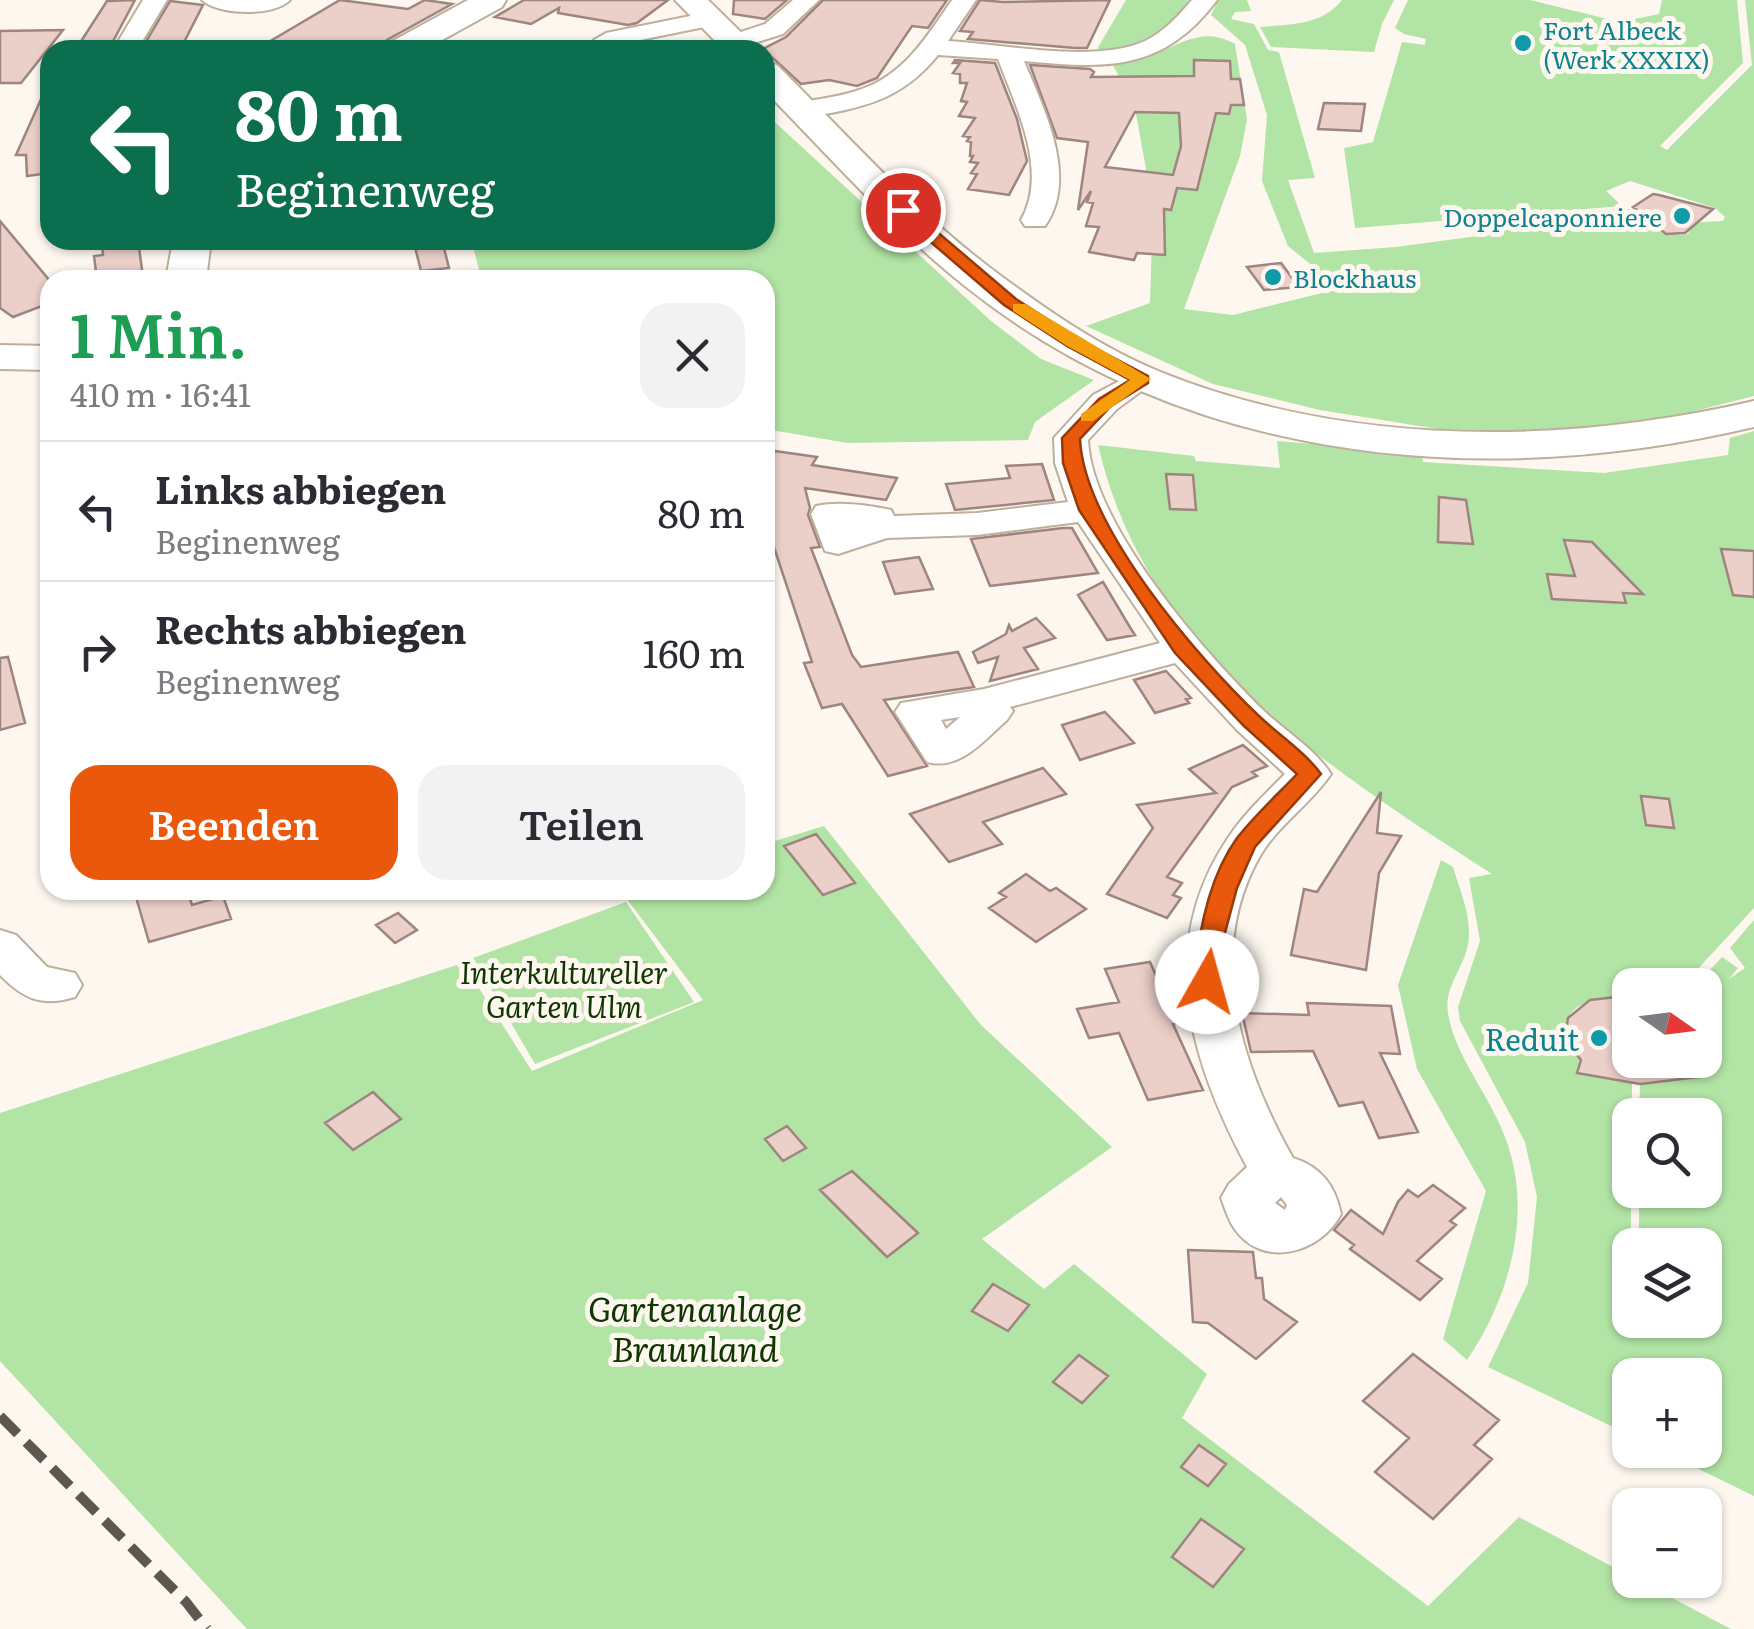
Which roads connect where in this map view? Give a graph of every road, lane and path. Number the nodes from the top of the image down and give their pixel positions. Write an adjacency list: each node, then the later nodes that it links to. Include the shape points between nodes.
1 (155, 0): 9 (street)
2 (217, 0): 7 (street)
3 (491, 0): 10 (main road)
4 (806, 0): 13 (street)
5 (964, 0): 14 (street)
6 (1205, 0): 15 (street, via 1170,37 1134,54)
7 (272, 3)
8 (700, 9): 11 (street); 12 (main road)
9 (131, 40)
10 (418, 40)
11 (606, 40)
12 (733, 40)
13 (751, 40)
14 (931, 47): 15 (street); 17 (street, via 890,90)
15 (1008, 52): 18 (street, via 1036,128 1047,188)
16 (775, 82): 17 (main road)
17 (804, 110): 21 (main road, via 918,225 1010,302)
18 (1034, 220)
19 (0, 357): 20 (main road)
20 (40, 358)
21 (1142, 379): 22 (main road, via 1284,421 1462,445 1648,438); 23 (street, via 1105,402 1071,438)
22 (1754, 414)
23 (1088, 510): 24 (street); 25 (street)
24 (883, 527)
25 (1182, 649): 26 (street); 29 (street, via 1310,774 1245,844 1210,944 1213,1028 1248,1124)
26 (985, 700)
27 (0, 946): 28 (street, via 34,982)
28 (59, 984)
29 (1275, 1172)

